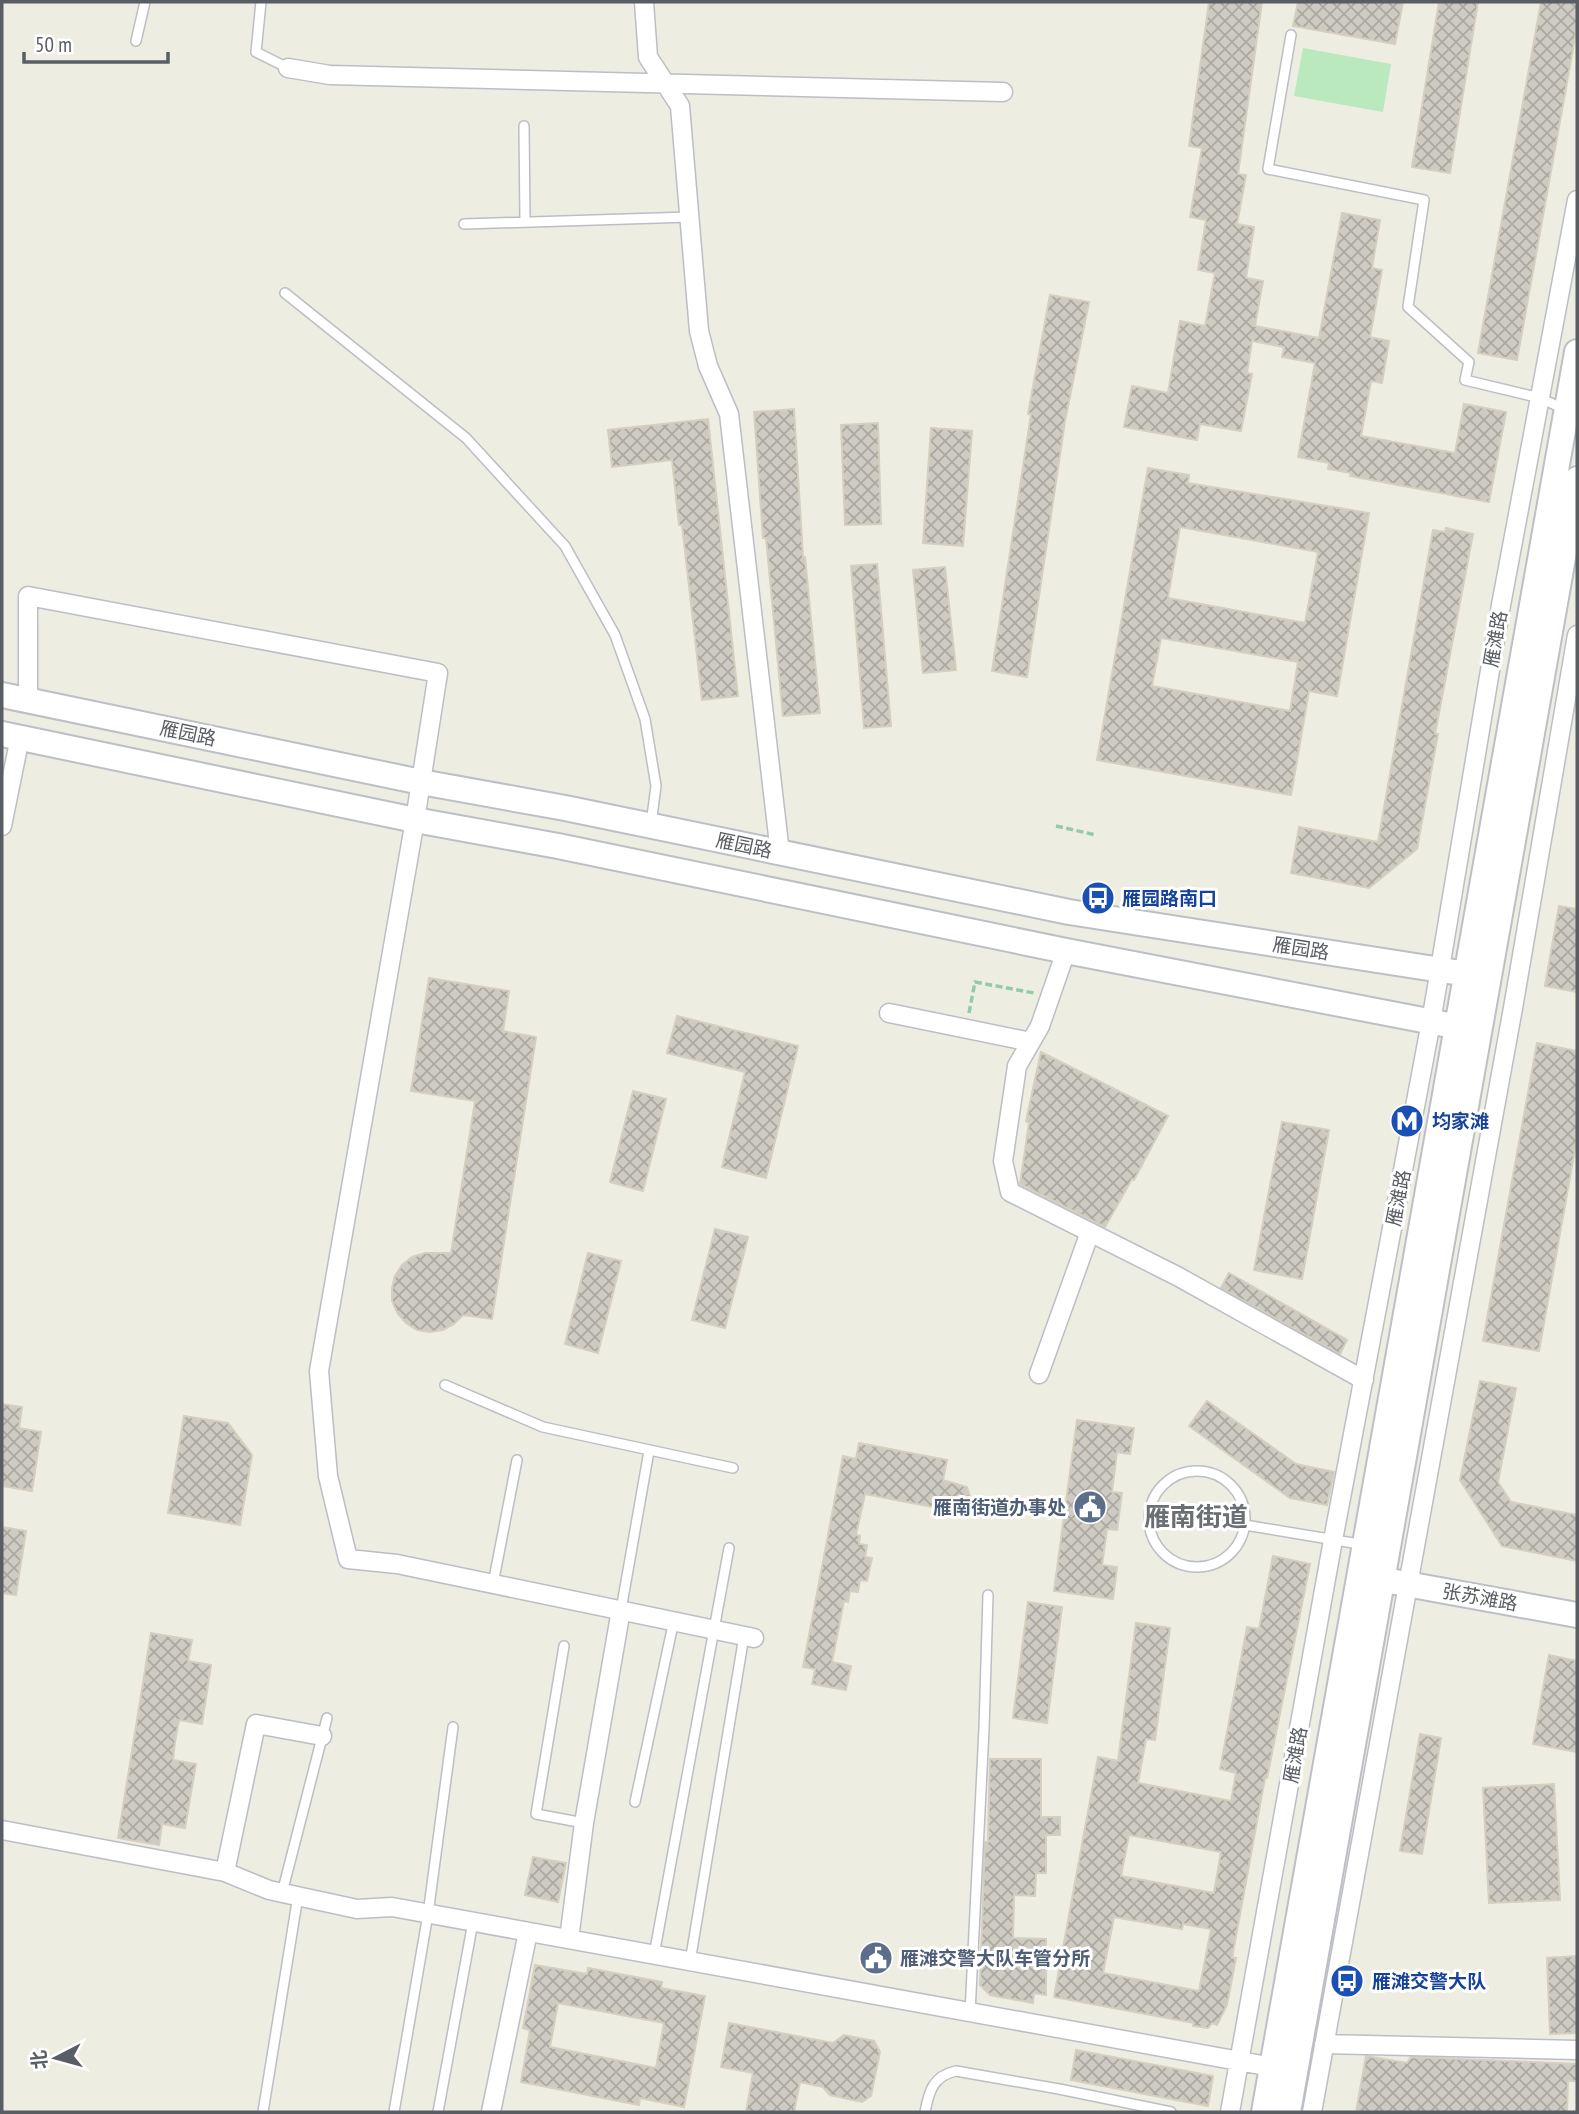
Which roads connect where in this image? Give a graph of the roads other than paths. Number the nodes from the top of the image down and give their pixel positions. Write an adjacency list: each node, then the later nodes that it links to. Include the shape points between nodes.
1 (145, 2): 5 (lane)
2 (261, 2): 6 (lane, via 256,52)
3 (644, 2): 7 (street, via 648,57)
4 (1291, 35): 16 (lane, via 1268,169 1424,200 1408,307 1469,362 1465,380)
5 (136, 41)
6 (288, 68): 7 (street, via 330,75)
7 (664, 82): 8 (street); 11 (street, via 680,106)
8 (1003, 92)
9 (524, 126): 12 (lane)
10 (1577, 200): 16 (street, 雁滩路)
11 (689, 217): 12 (lane); 27 (street, via 699,331 729,414)
12 (526, 222): 13 (lane)
13 (464, 224)
14 (285, 293): 26 (lane, via 466,438 565,546 615,635 645,719 656,786)
15 (1577, 352): 17 (main road, 雁滩路)
16 (1540, 398): 17 (lane); 29 (street, 雁滩路)
17 (1572, 411): 30 (main road, 雁滩路)
18 (1577, 479): 30 (main road, 雁滩路)
19 (1577, 635): 34 (street, 雁滩路)
20 (2, 695): 21 (main road, 雁园路)
21 (28, 699): 22 (main road); 23 (main road, 雁园路); 23 (street, via 28,596 438,673)
22 (8, 737): 24 (main road, 雁园路); 25 (street)
23 (421, 782): 24 (street); 26 (main road, 雁园路)
24 (415, 820): 28 (main road, 雁园路); 49 (street, via 318,1371 328,1476 348,1559)
25 (2, 826)
26 (651, 826): 27 (main road, 雁园路)
27 (779, 853): 29 (main road, 雁园路, via 1069,912)
28 (1066, 951): 32 (main road, 雁园路); 35 (street)
29 (1438, 970): 30 (main road, 雁园路); 32 (street, 雁滩路)
30 (1478, 977): 33 (main road, 雁滩路)
31 (889, 1013): 35 (street)
32 (1431, 1022): 33 (main road, 雁园路); 38 (street, 雁滩路)
33 (1470, 1028): 34 (street); 45 (main road, 雁滩路); 48 (main road, 雁滩路)
34 (1508, 1035): 48 (street, 雁滩路)
35 (1031, 1042): 36 (street, via 1017,1066 1003,1161 1010,1192)
36 (1090, 1232): 37 (street); 38 (street)
37 (1039, 1374)
38 (1364, 1380): 44 (street, 雁滩路)
39 (445, 1385): 40 (lane, via 543,1427)
40 (649, 1451): 42 (lane); 51 (lane)
41 (517, 1460): 49 (lane)
42 (733, 1468)
43 (1245, 1525): 43 (lane, via 1244,1506 1236,1489 1222,1476 1204,1470 1185,1471 1168,1479 1155,1494 1149,1512 1150,1531 1158,1548 1172,1561 1190,1567 1209,1566 1227,1558); 44 (lane)
44 (1333, 1539): 45 (lane); 47 (street, 雁滩路)
45 (1366, 1545): 48 (main road, 雁滩路)
46 (729, 1548): 54 (lane)
47 (1329, 1572): 48 (street); 73 (street, 雁滩路)
48 (1384, 1580): 52 (main road, 张苏滩路); 71 (street, 雁滩路); 74 (main road, 雁滩路)
49 (493, 1584): 51 (street)
50 (988, 1595): 70 (lane)
51 (621, 1611): 53 (street); 60 (street)
52 (1577, 1615)
53 (674, 1620): 54 (street); 59 (lane)
54 (713, 1629): 55 (street); 68 (lane)
55 (749, 1637): 69 (lane)
56 (564, 1646): 60 (lane, via 536,1814)
57 (325, 1727): 62 (street, via 256,1724); 63 (lane)
58 (453, 1727): 64 (lane)
59 (635, 1802)
60 (584, 1823): 67 (street)
61 (2, 1830): 62 (street)
62 (225, 1872): 63 (street)
63 (290, 1895): 64 (street, via 357,1909 392,1907); 75 (lane)
64 (428, 1913): 65 (street); 76 (lane)
65 (473, 1922): 66 (street); 77 (lane)
66 (528, 1932): 67 (street); 78 (street)
67 (569, 1939): 68 (street)
68 (654, 1955): 69 (street)
69 (690, 1962): 70 (street)
70 (970, 2013): 73 (street)
71 (1324, 2044): 72 (street); 84 (street, 雁滩路)
72 (1577, 2050)
73 (1239, 2060): 74 (street); 81 (street, 雁滩路)
74 (1284, 2070): 82 (main road, 雁滩路); 83 (main road, 雁滩路)
75 (263, 2112)
76 (394, 2112)
77 (438, 2112)
78 (491, 2112)
79 (925, 2112): 80 (lane, via 931,2086 956,2071)
80 (1171, 2112)
81 (1230, 2112)
82 (1264, 2112)
83 (1288, 2112)
84 (1312, 2112)

